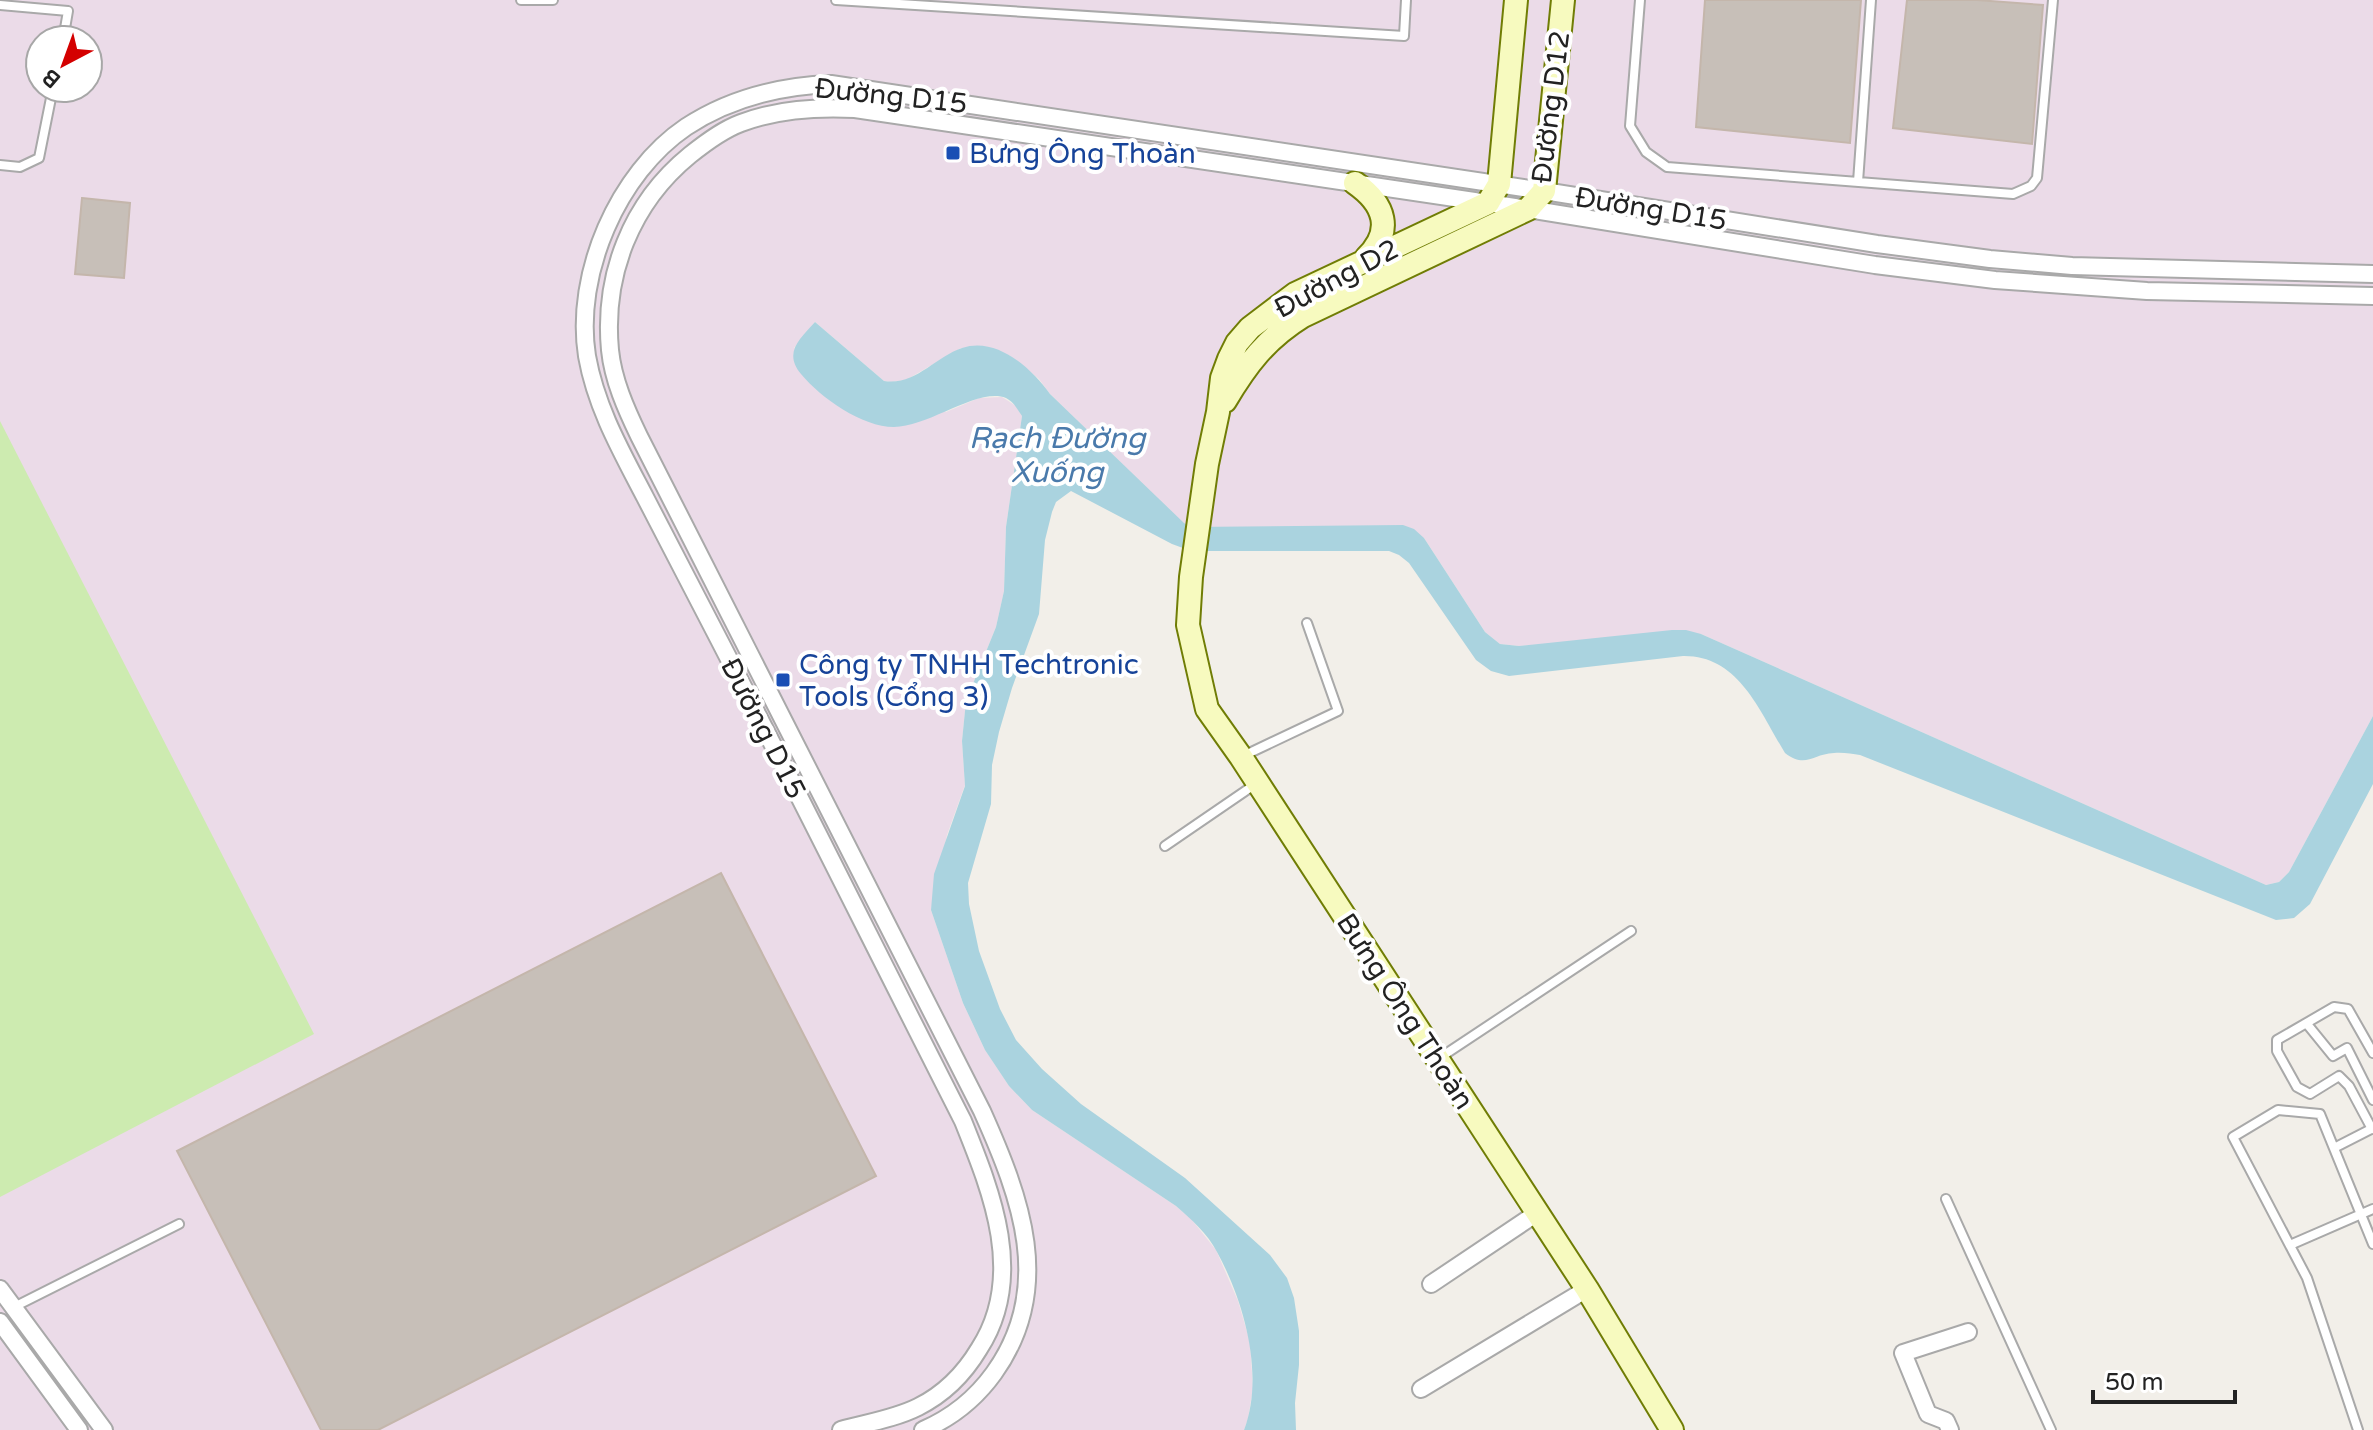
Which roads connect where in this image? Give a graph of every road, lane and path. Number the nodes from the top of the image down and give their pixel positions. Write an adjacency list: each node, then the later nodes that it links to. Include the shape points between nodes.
1 (521, 0): 9 (lane)
2 (836, 0): 3 (lane, via 1404,36)
3 (1406, 0)
4 (1516, 0): 17 (street, Đường D12)
5 (1563, 0): 16 (street, Đường D12)
6 (1640, 0): 14 (lane, via 1630,126 1658,162 1667,167)
7 (1871, 0): 14 (lane)
8 (2053, 0): 14 (lane, via 2037,178 2031,186 2013,194)
9 (547, 1)
10 (0, 5): 11 (lane, via 68,11)
11 (66, 24)
12 (50, 104): 13 (lane, via 39,158 20,167)
13 (0, 165)
14 (1858, 182)
15 (1355, 183): 17 (street, Đường D15); 19 (street, via 1379,207 1383,230 1374,250); 24 (street, Đường D15, via 825,107 768,114 700,147 663,179 624,244 610,297 610,352 626,409)
16 (1544, 191): 17 (street, Đường D15); 18 (street, Đường D12); 20 (street, Đường D15, via 1990,259)
17 (1494, 194): 18 (street, Đường D15); 19 (street, Đường D2); 26 (street, Đường D15, via 843,85 783,88 708,114 667,142 619,203 594,261 585,327 592,379 605,419)
18 (1528, 209): 21 (street, Đường D15, via 1995,280 2147,291); 22 (street, Đường D2, via 1284,328 1243,370)
19 (1357, 265): 22 (street, Đường D2, via 1295,294 1250,328 1229,359)
20 (2373, 274)
21 (2373, 296)
22 (1218, 412): 23 (street, Đường D2)
23 (1191, 577): 27 (street, Bưng Ông Thoàn, via 1188,625 1207,709)
24 (736, 623): 26 (street); 54 (street, Đường D15, via 982,1111 1020,1213 1029,1266 1015,1337 971,1400)
25 (1307, 623): 27 (lane, via 1338,711)
26 (716, 633): 53 (street, Đường D15, via 963,1121 1001,1232 998,1312 973,1359 956,1380 915,1409)
27 (1241, 757): 28 (street, Bưng Ông Thoàn)
28 (1257, 783): 29 (lane); 33 (street, Bưng Ông Thoàn)
29 (1165, 846)
30 (1631, 931): 33 (lane)
31 (2307, 1024): 32 (lane, via 2334,1007 2348,1009); 34 (lane, via 2333,1056 2347,1048); 35 (lane, via 2277,1040 2277,1051 2297,1087 2310,1094 2339,1076)
32 (2373, 1053)
33 (1437, 1059): 39 (street, Bưng Ông Thoàn)
34 (2373, 1100)
35 (2373, 1129): 36 (lane)
36 (2334, 1148): 40 (lane); 43 (lane, via 2320,1114 2278,1110 2233,1137)
37 (1946, 1199): 57 (lane)
38 (2373, 1209): 40 (lane)
39 (1537, 1213): 44 (street); 46 (street, Bưng Ông Thoàn)
40 (2362, 1215): 42 (lane); 43 (lane)
41 (179, 1224): 47 (lane)
42 (2373, 1244)
43 (2290, 1245): 58 (lane, via 2307,1278)
44 (1431, 1284)
45 (0, 1289): 47 (street)
46 (1587, 1289): 50 (street); 55 (street, Bưng Ông Thoàn)
47 (7, 1311): 52 (street)
48 (0, 1322): 51 (street)
49 (1968, 1332): 56 (street, via 1903,1353 1928,1414 1946,1421)
50 (1421, 1389)
51 (79, 1430)
52 (104, 1430)
53 (841, 1430)
54 (923, 1430)
55 (1672, 1430)
56 (1950, 1430)
57 (2051, 1430)
58 (2358, 1430)

